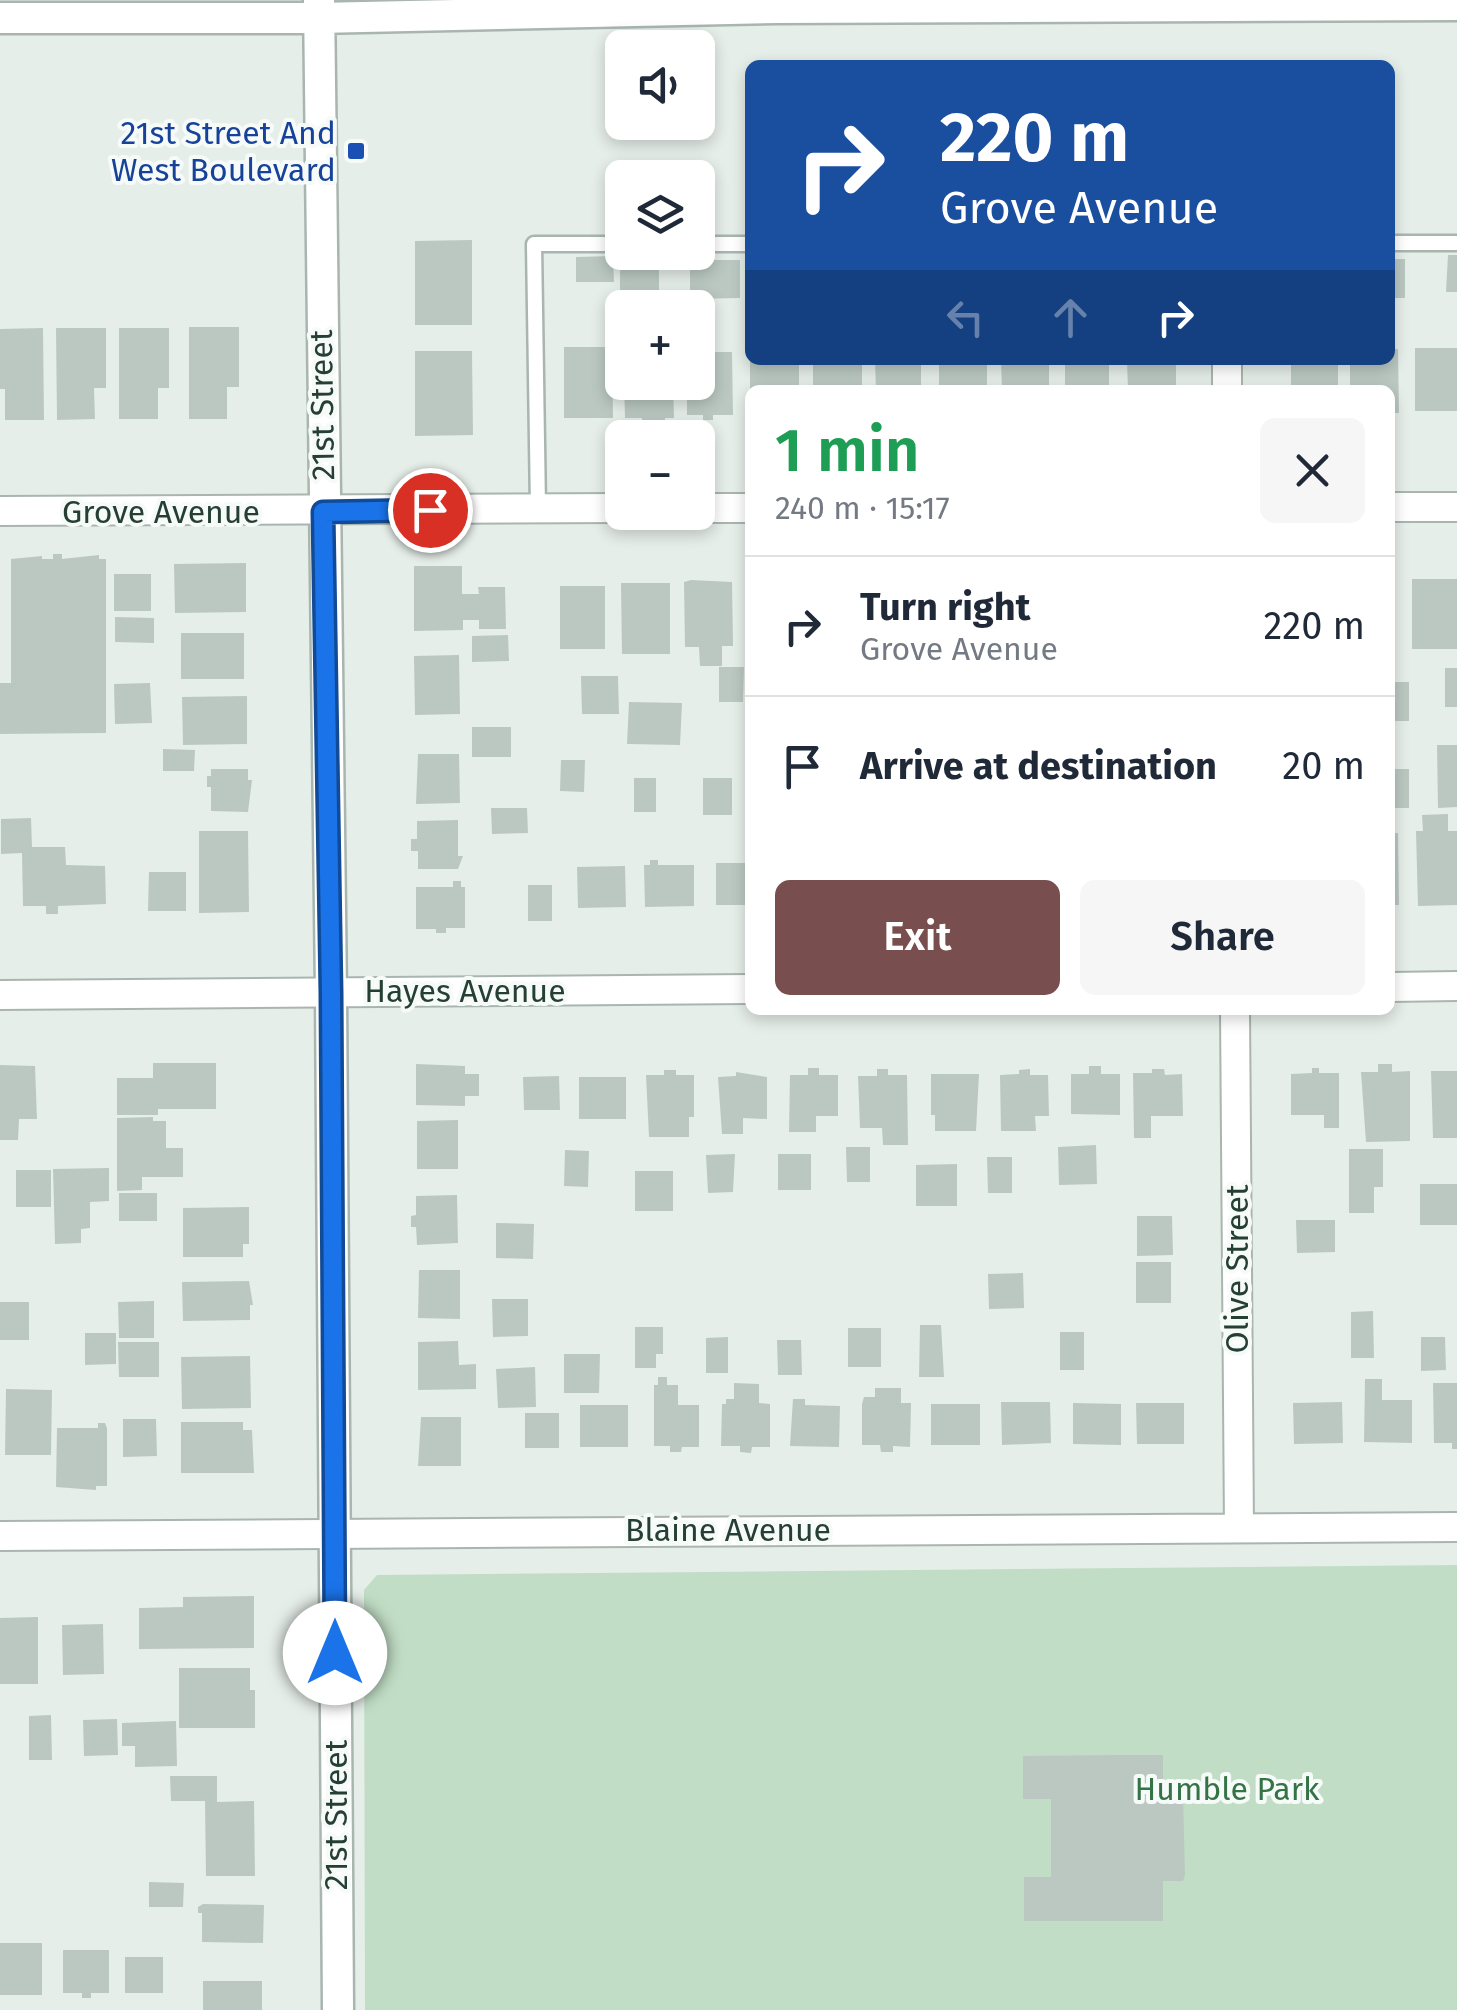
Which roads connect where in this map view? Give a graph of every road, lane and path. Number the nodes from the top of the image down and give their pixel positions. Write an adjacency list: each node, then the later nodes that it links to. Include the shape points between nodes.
1 (1228, 3): 2 (street); 3 (street)
2 (776, 4): 4 (street)
3 (1457, 5)
4 (318, 9): 5 (street); 18 (street, 21st Street)
5 (0, 18)
6 (1395, 243): 7 (lane)
7 (1457, 243)
8 (605, 244): 13 (lane, via 534,244)
9 (715, 244): 10 (lane)
10 (745, 244)
11 (1395, 507): 12 (street)
12 (1457, 507)
13 (538, 508): 14 (street, Grove Avenue); 18 (street, Grove Avenue)
14 (605, 508)
15 (715, 508): 16 (street)
16 (745, 508)
17 (0, 511): 18 (street, Grove Avenue)
18 (323, 512): 22 (street, 21st Street)
19 (1457, 986): 20 (street)
20 (1395, 987)
21 (745, 989): 22 (street, Hayes Avenue)
22 (331, 993): 23 (street, Hayes Avenue); 27 (street, 21st Street)
23 (0, 995)
24 (1235, 1015): 26 (street, Olive Street)
25 (1457, 1527): 26 (street, Blaine Avenue)
26 (1238, 1528): 27 (street, Blaine Avenue)
27 (334, 1534): 28 (street, Blaine Avenue); 29 (street, 21st Street)
28 (0, 1536)
29 (338, 2010)

